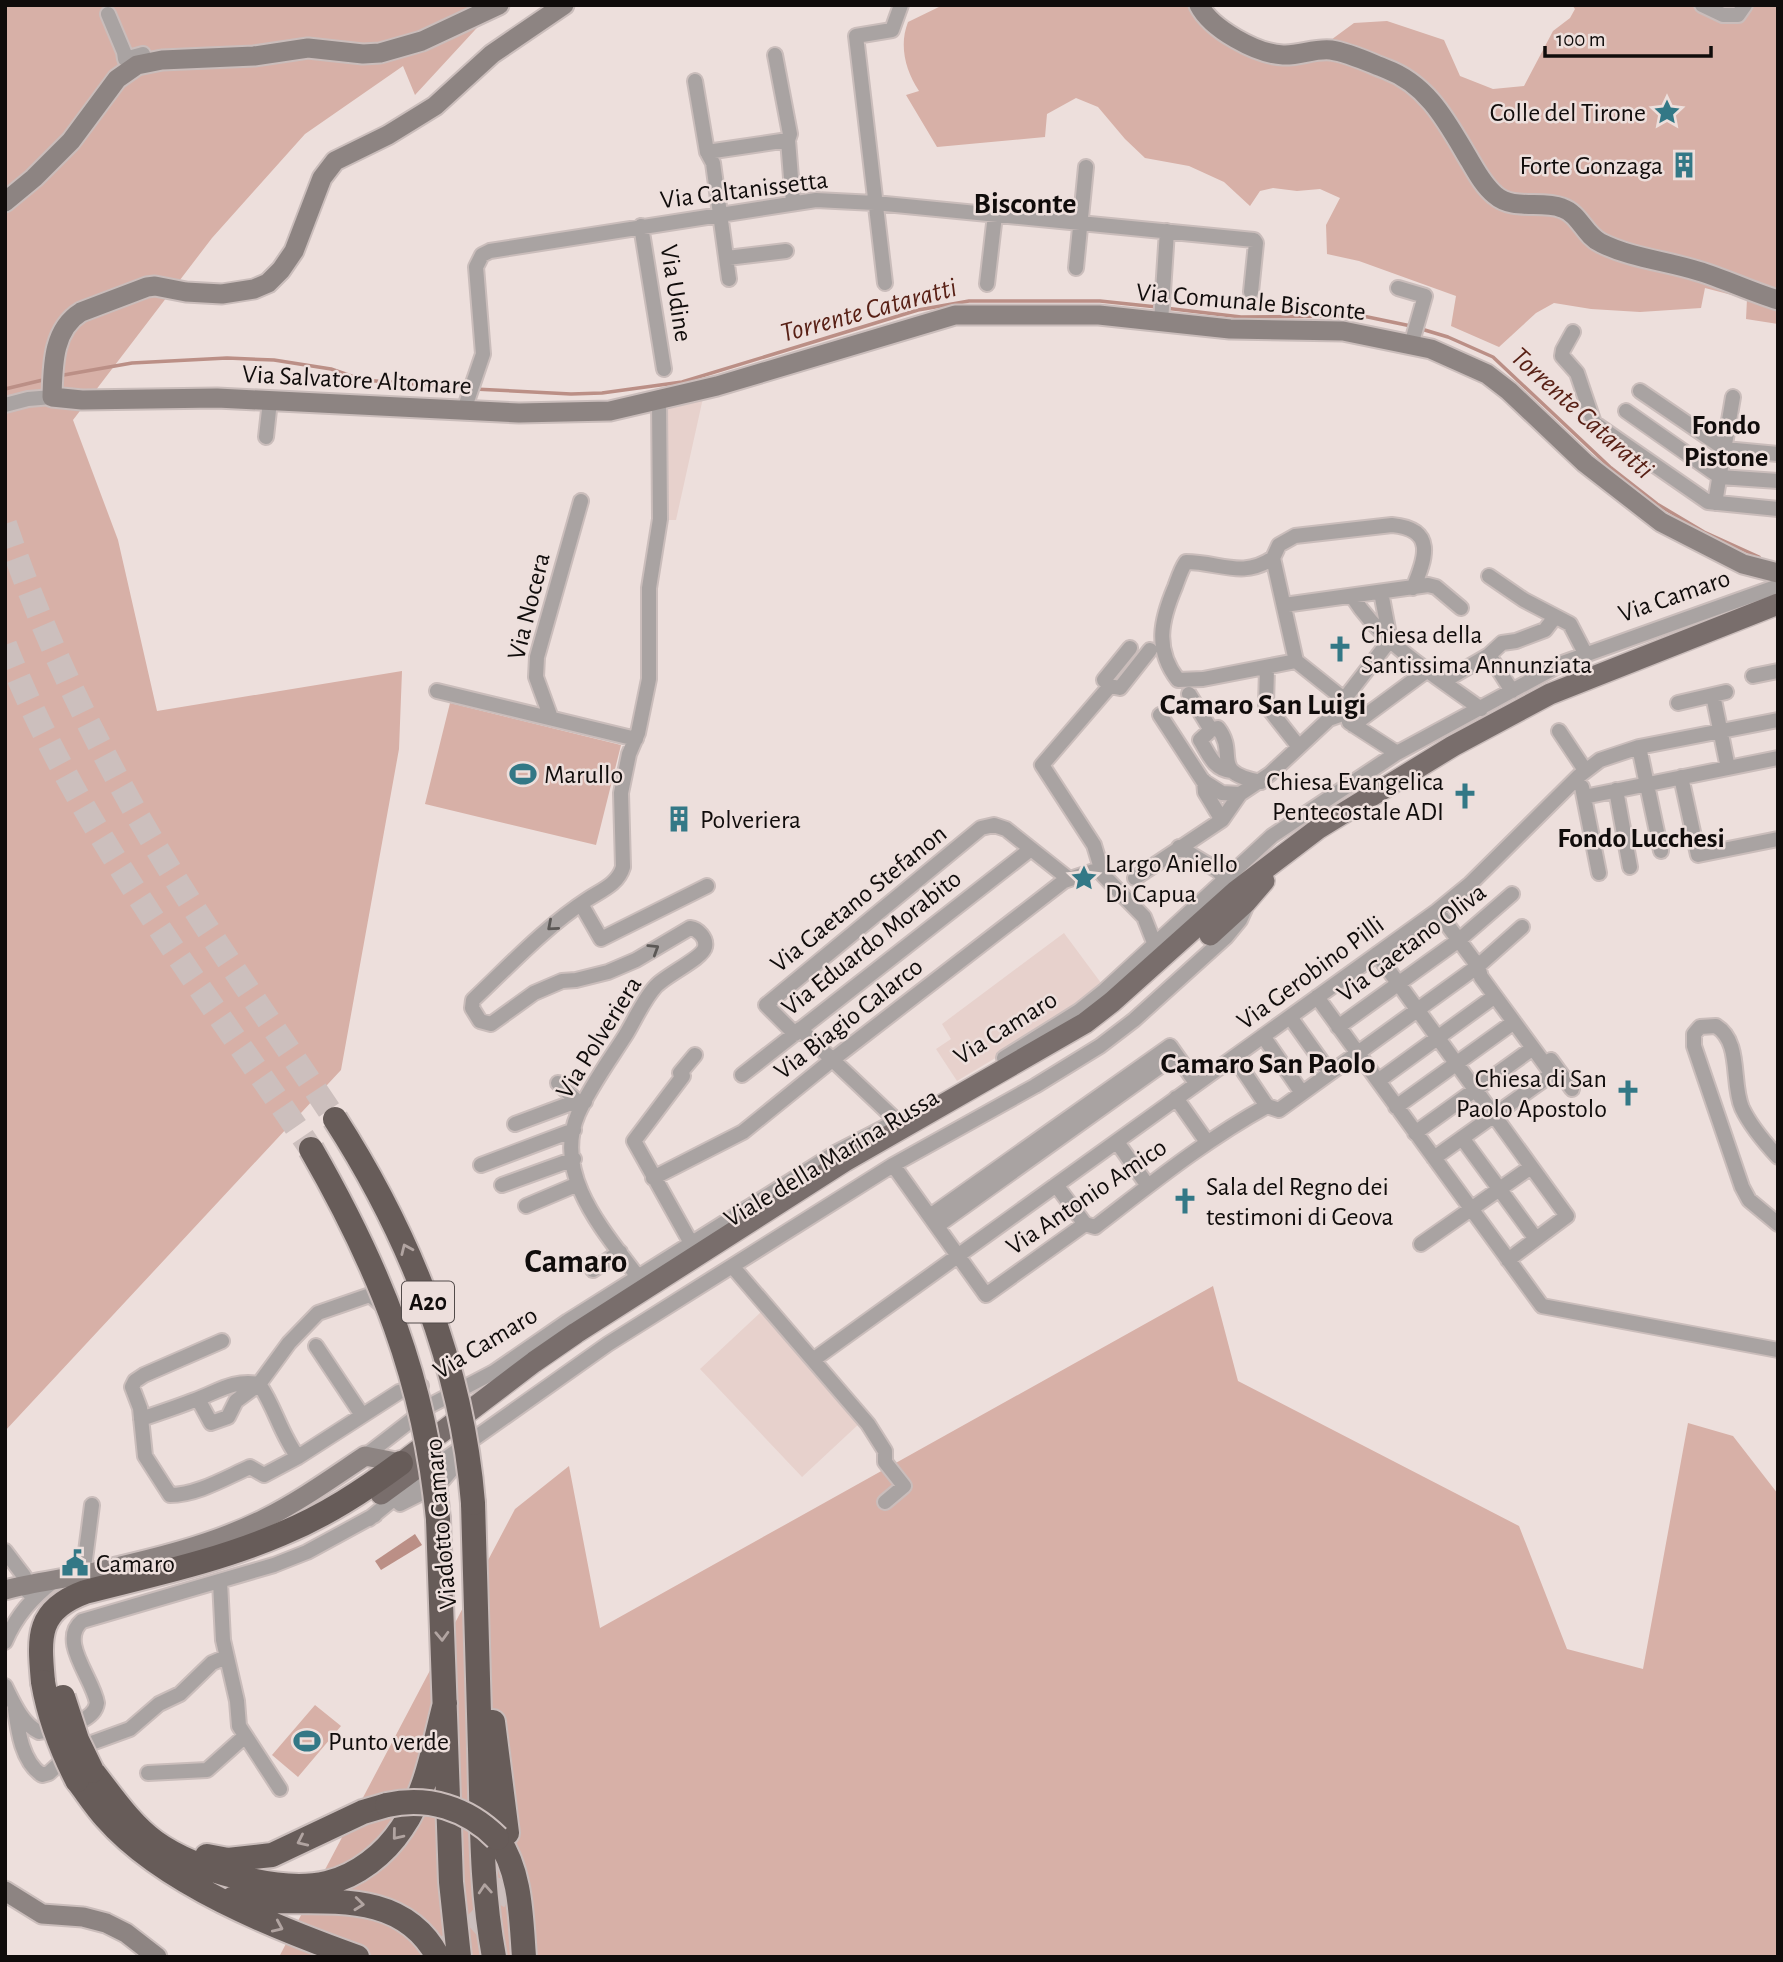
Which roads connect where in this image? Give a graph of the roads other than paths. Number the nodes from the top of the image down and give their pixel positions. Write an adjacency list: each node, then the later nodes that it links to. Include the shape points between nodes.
1 (499, 5): 9 (street, via 422,41 380,53 308,48)
2 (564, 5): 35 (street, via 492,54 435,106 335,161 318,187 294,251 268,283 222,294 155,286 73,317 60,337)
3 (901, 5): 16 (street, via 892,30 856,36)
4 (1199, 5): 30 (street, via 1215,25 1260,50 1283,55 1331,50 1407,78 1433,102 1480,177 1500,199 1561,208 1602,244)
5 (1702, 5): 6 (street, via 1729,17 1738,15)
6 (1745, 5)
7 (108, 14): 9 (street, via 125,59 143,54)
8 (775, 55): 11 (street)
9 (146, 62): 14 (street, via 117,79 71,141)
10 (695, 81): 12 (street)
11 (788, 140): 12 (street); 15 (street)
12 (707, 152): 17 (street, via 713,163)
13 (1086, 167): 19 (street)
14 (5, 202)
15 (793, 203): 16 (street, Via Caltanissetta); 17 (street, Via Caltanissetta)
16 (875, 203): 18 (street, Via Caltanissetta); 26 (street)
17 (720, 215): 20 (street, Via Caltanissetta); 23 (street)
18 (995, 215): 19 (street, Via Caltanissetta); 27 (street)
19 (1082, 223): 21 (street, Via Caltanissetta); 24 (street)
20 (641, 226): 34 (street, Via Udine); 40 (street, Via Caltanissetta, via 482,255 476,267 483,355)
21 (1167, 230): 29 (street, Via Caltanissetta, via 1254,240); 31 (street)
22 (786, 251): 23 (street)
23 (727, 258): 25 (street)
24 (1076, 268)
25 (729, 279)
26 (885, 283)
27 (987, 284)
28 (1398, 288): 33 (street, via 1424,296)
29 (1251, 292)
30 (1778, 300)
31 (1161, 312): 33 (street, Via Comunale Bisconte, via 1230,329 1343,331); 39 (street, Via Comunale Bisconte, via 955,315)
32 (1573, 332): 49 (street, via 1562,356 1577,373 1594,423)
33 (1412, 340): 52 (street, Via Comunale Bisconte, via 1494,378 1585,463 1661,522)
34 (664, 369)
35 (53, 381): 38 (street, Via Salvatore Altomare, via 82,400); 41 (street, via 28,399)
36 (1640, 391): 44 (street)
37 (1733, 397): 44 (street)
38 (270, 401): 40 (street, Via Salvatore Altomare); 43 (street)
39 (659, 401): 40 (street, Via Salvatore Altomare, via 610,411 519,414); 86 (street, Via Polveriera, via 660,519 649,588 649,678)
40 (467, 404)
41 (5, 405)
42 (1626, 411): 46 (street)
43 (266, 437)
44 (1725, 449): 45 (street); 46 (street)
45 (1778, 454)
46 (1720, 477): 47 (street); 49 (street)
47 (1778, 481)
48 (581, 502): 81 (street, Via Nocera, via 537,657 536,677)
49 (1715, 503): 50 (street)
50 (1778, 509)
51 (1273, 558): 55 (street, via 1279,545 1294,536 1403,526 1419,536 1425,548); 59 (street); 68 (street, via 1246,569 1186,562 1161,632 1166,657 1178,680)
52 (1758, 569): 53 (street, Via Comunale Bisconte); 57 (street)
53 (1778, 573)
54 (1489, 576): 61 (street)
55 (1413, 588): 56 (street); 60 (street, via 1436,587)
56 (1381, 592): 58 (street); 62 (street)
57 (1774, 593): 65 (street, Via Camaro); 111 (main road, Viale della Marina Russa, via 1550,694 1453,746 1319,828)
58 (1352, 596): 59 (street); 62 (street)
59 (1284, 605): 67 (street)
60 (1461, 608)
61 (1555, 617): 65 (street, via 1570,624); 66 (street, via 1545,630 1502,643)
62 (1390, 640): 69 (street); 78 (street)
63 (1130, 648): 73 (street, via 1104,680)
64 (1150, 650): 73 (street, via 1120,688)
65 (1585, 653): 75 (street, Via Camaro)
66 (1489, 655): 72 (street); 75 (street)
67 (1296, 661): 68 (street); 78 (street, via 1340,696)
68 (1267, 668): 87 (street, via 1266,705)
69 (1429, 669): 72 (street); 83 (street)
70 (1778, 671): 71 (street)
71 (1753, 676)
72 (1444, 681): 79 (street)
73 (1110, 686): 106 (street, via 1042,765 1094,845)
74 (437, 691): 81 (street)
75 (1512, 691): 79 (street, Via Camaro)
76 (1189, 694): 95 (street, via 1209,732 1218,728 1223,735 1231,771)
77 (1678, 703): 85 (street, via 1719,694)
78 (1341, 708): 83 (street); 87 (street)
79 (1481, 709): 89 (street, Via Camaro)
80 (1160, 715): 94 (street)
81 (551, 718): 86 (street)
82 (1778, 720): 85 (street, Via Gerobino Pilli)
83 (1353, 725): 89 (street)
84 (1559, 731): 92 (street)
85 (1720, 731): 88 (street, Via Gerobino Pilli); 91 (street)
86 (635, 739): 113 (street, Via Polveriera, via 621,793 623,867 608,887)
87 (1299, 747): 95 (street)
88 (1639, 747): 92 (street, Via Gerobino Pilli, via 1609,755); 96 (street)
89 (1397, 753): 111 (street, Via Camaro, via 1272,836)
90 (1778, 758): 91 (street)
91 (1728, 768): 93 (street)
92 (1582, 773): 99 (street); 114 (street, Via Gerobino Pilli, via 1499,857)
93 (1681, 777): 96 (street); 101 (street, via 1698,855)
94 (1203, 781): 98 (street, via 1222,793); 100 (street)
95 (1261, 782): 98 (street)
96 (1647, 784): 97 (street); 104 (street)
97 (1616, 790): 99 (street); 105 (street)
98 (1240, 794): 100 (street)
99 (1584, 797): 107 (street)
100 (1222, 820): 102 (street)
101 (1778, 839)
102 (1179, 847): 108 (street); 111 (street, via 1217,870)
103 (1031, 849): 109 (street); 127 (street, Via Eduardo Morabito); 127 (street, Via Gaetano Stefanon, via 1000,826 981,828 766,1005)
104 (1661, 851)
105 (1630, 867)
106 (1100, 869): 109 (street, Via Biagio Calarco); 117 (street, via 1143,917)
107 (1599, 873)
108 (1135, 877)
109 (1065, 878): 134 (street, Via Biagio Calarco)
110 (707, 886): 113 (street, via 601,939)
111 (1236, 891): 117 (street, Via Camaro); 162 (street, via 1243,915 1226,937 1134,1020 1035,1086); 193 (main road, Viale della Marina Russa, via 1078,1028 845,1161 587,1325); 193 (main road, Viale della Marina Russa, via 1123,1011 1092,1034 852,1172)
112 (1512, 894): 116 (street, Via Gaetano Oliva)
113 (581, 904): 145 (street, Via Polveriera, one-way to 145, via 553,924 473,1000 473,1012 480,1021 496,1022 526,998 554,984 599,975 636,960 690,928 701,933 706,943 701,954 651,992)
114 (1437, 911): 116 (street); 118 (street, Via Gerobino Pilli)
115 (1522, 927): 119 (street, Via Antonio Amico)
116 (1459, 940): 119 (street); 120 (street, Via Gaetano Oliva)
117 (1155, 946): 150 (street, Via Camaro, via 1079,1011)
118 (1377, 954): 120 (street); 122 (street, Via Gerobino Pilli)
119 (1478, 966): 121 (street); 123 (street, Via Antonio Amico); 141 (street, via 1488,972)
120 (1398, 984): 123 (street); 126 (street, Via Gaetano Oliva)
121 (1495, 996): 125 (street); 129 (street)
122 (1317, 997): 124 (street, Via Gerobino Pilli); 126 (street)
123 (1417, 1010): 129 (street); 131 (street, Via Antonio Amico)
124 (1290, 1017): 128 (street, Via Gerobino Pilli); 136 (street)
125 (1514, 1022): 130 (street); 135 (street)
126 (1338, 1027): 131 (street)
127 (797, 1031): 134 (street); 137 (street, Via Eduardo Morabito)
128 (1263, 1036): 133 (street, Via Gerobino Pilli); 143 (street)
129 (1437, 1038): 135 (street); 138 (street)
130 (1533, 1048): 142 (street); 148 (street, via 1552,1074)
131 (1357, 1053): 136 (street, Via Antonio Amico); 138 (street)
132 (695, 1055): 164 (street, via 634,1141)
133 (1234, 1057): 140 (street, Via Gerobino Pilli); 146 (street)
134 (832, 1060): 150 (street); 164 (street, Via Biagio Calarco, via 743,1132)
135 (1456, 1063): 142 (street); 147 (street)
136 (1330, 1073): 143 (street, Via Antonio Amico)
137 (742, 1075)
138 (1378, 1081): 147 (street)
139 (558, 1083): 145 (street)
140 (1196, 1083): 144 (street, Via Gerobino Pilli); 172 (street, via 1176,1055)
141 (1572, 1089)
142 (1475, 1090): 148 (street); 153 (street)
143 (1302, 1093): 146 (street, Via Antonio Amico, via 1279,1110)
144 (1176, 1098): 155 (street, Via Gerobino Pilli); 156 (street)
145 (581, 1101): 151 (street); 152 (street, Via Polveriera)
146 (1267, 1106): 156 (street, Via Antonio Amico)
147 (1396, 1107): 153 (street)
148 (1494, 1115): 154 (street); 163 (street)
149 (335, 1119): 206 (highway, Viadotto Camaro / A20, one-way to 149, bridge, via 470,1467 447,1363 428,1302 383,1199)
150 (897, 1121): 176 (street, Via Camaro, via 835,1153)
151 (515, 1124)
152 (574, 1130): 160 (street, Via Polveriera); 161 (street)
153 (1415, 1133): 159 (street)
154 (1462, 1138): 159 (street); 169 (street)
155 (1116, 1142): 167 (street, Via Gerobino Pilli); 168 (street)
156 (1206, 1142): 168 (street, Via Antonio Amico)
157 (311, 1149): 207 (highway, Viadotto Camaro / A20, one-way to 207, bridge, via 375,1272 404,1346 421,1410 438,1519)
158 (1778, 1157): 174 (street, via 1741,1104 1728,1038 1716,1026 1700,1027 1694,1034 1694,1046 1742,1187 1749,1200)
159 (1434, 1158): 171 (street)
160 (574, 1159): 165 (street, Via Polveriera); 166 (street)
161 (481, 1165)
162 (893, 1165): 172 (street); 181 (street)
163 (1531, 1167): 169 (street); 175 (street, via 1567,1216)
164 (653, 1178): 176 (street)
165 (579, 1184): 170 (street); 178 (street, Via Polveriera, via 593,1215)
166 (502, 1185)
167 (1056, 1185): 173 (street); 179 (street, Via Gerobino Pilli)
168 (1149, 1186): 173 (street, Via Antonio Amico, via 1094,1227)
169 (1500, 1189): 171 (street); 175 (street)
170 (526, 1206)
171 (1471, 1209): 177 (street); 180 (street)
172 (933, 1221): 179 (street)
173 (1085, 1224): 179 (street, Via Antonio Amico, via 986,1295)
174 (1778, 1224)
175 (1536, 1239): 180 (street)
176 (691, 1243): 183 (street, Via Camaro)
177 (1422, 1244)
178 (620, 1252): 182 (street); 183 (street, Via Polveriera)
179 (958, 1256): 187 (street, Via Gerobino Pilli)
180 (1508, 1260): 186 (street, via 1542,1306)
181 (732, 1266): 187 (street); 193 (street, via 589,1356 424,1474)
182 (593, 1270)
183 (638, 1277): 193 (street, Via Camaro, via 494,1372 431,1405 393,1436)
184 (222, 1341): 191 (street, via 135,1381 132,1387)
185 (316, 1346): 190 (street)
186 (1778, 1350)
187 (813, 1360): 194 (street, via 868,1424 885,1451 885,1462 904,1486)
188 (259, 1384): 189 (street, via 246,1381); 189 (street, via 236,1401 228,1417 211,1423); 190 (street, via 318,1314 370,1295 385,1307 422,1386 399,1392); 192 (street)
189 (198, 1399): 191 (street)
190 (362, 1415): 192 (street)
191 (141, 1419): 192 (street, via 145,1456 170,1495 201,1489 250,1467 264,1475)
192 (298, 1457)
193 (379, 1477): 195 (street); 195 (street, via 346,1481); 199 (street, via 369,1519 307,1552); 211 (highway, bridge, via 311,1521 255,1545 85,1592 51,1613 40,1650 50,1680 47,1706 58,1736)
194 (885, 1502)
195 (293, 1503): 198 (street, via 188,1549)
196 (92, 1505): 198 (street)
197 (5, 1551): 201 (street, via 24,1576)
198 (83, 1575): 201 (street, via 55,1580)
199 (220, 1582): 204 (street); 208 (street, via 78,1623 73,1642 97,1703 87,1718 39,1731)
200 (5, 1590): 201 (street)
201 (29, 1592): 202 (street); 203 (street)
202 (5, 1602)
203 (5, 1642)
204 (226, 1657): 208 (street, via 212,1662 180,1694 159,1704 130,1728 75,1748 49,1773 42,1774 29,1762); 209 (street)
205 (5, 1686): 208 (street)
206 (483, 1700): 214 (highway); 221 (highway, A20, one-way to 206, via 482,1861)
207 (444, 1703): 213 (highway, one-way to 213, via 422,1789 401,1830 366,1865 325,1884 281,1884 195,1865 152,1840); 220 (highway, A20, via 451,1882)
208 (15, 1706)
209 (244, 1737): 210 (street, via 207,1770); 212 (street)
210 (148, 1773)
211 (85, 1775): 213 (highway); 216 (highway, via 106,1819 125,1837 158,1863)
212 (280, 1788)
213 (117, 1803): 214 (highway, one-way to 213, bridge, via 451,1808 415,1801 363,1812 272,1855 228,1860 180,1849)
214 (502, 1835): 222 (highway, via 517,1894)
215 (5, 1891): 217 (street, via 42,1914 106,1923)
216 (217, 1897): 218 (highway, one-way to 218, via 297,1936); 219 (highway, one-way to 219, via 381,1907 411,1923)
217 (157, 1957)
218 (357, 1957)
219 (438, 1957)
220 (459, 1957)
221 (494, 1957)
222 (524, 1957)

